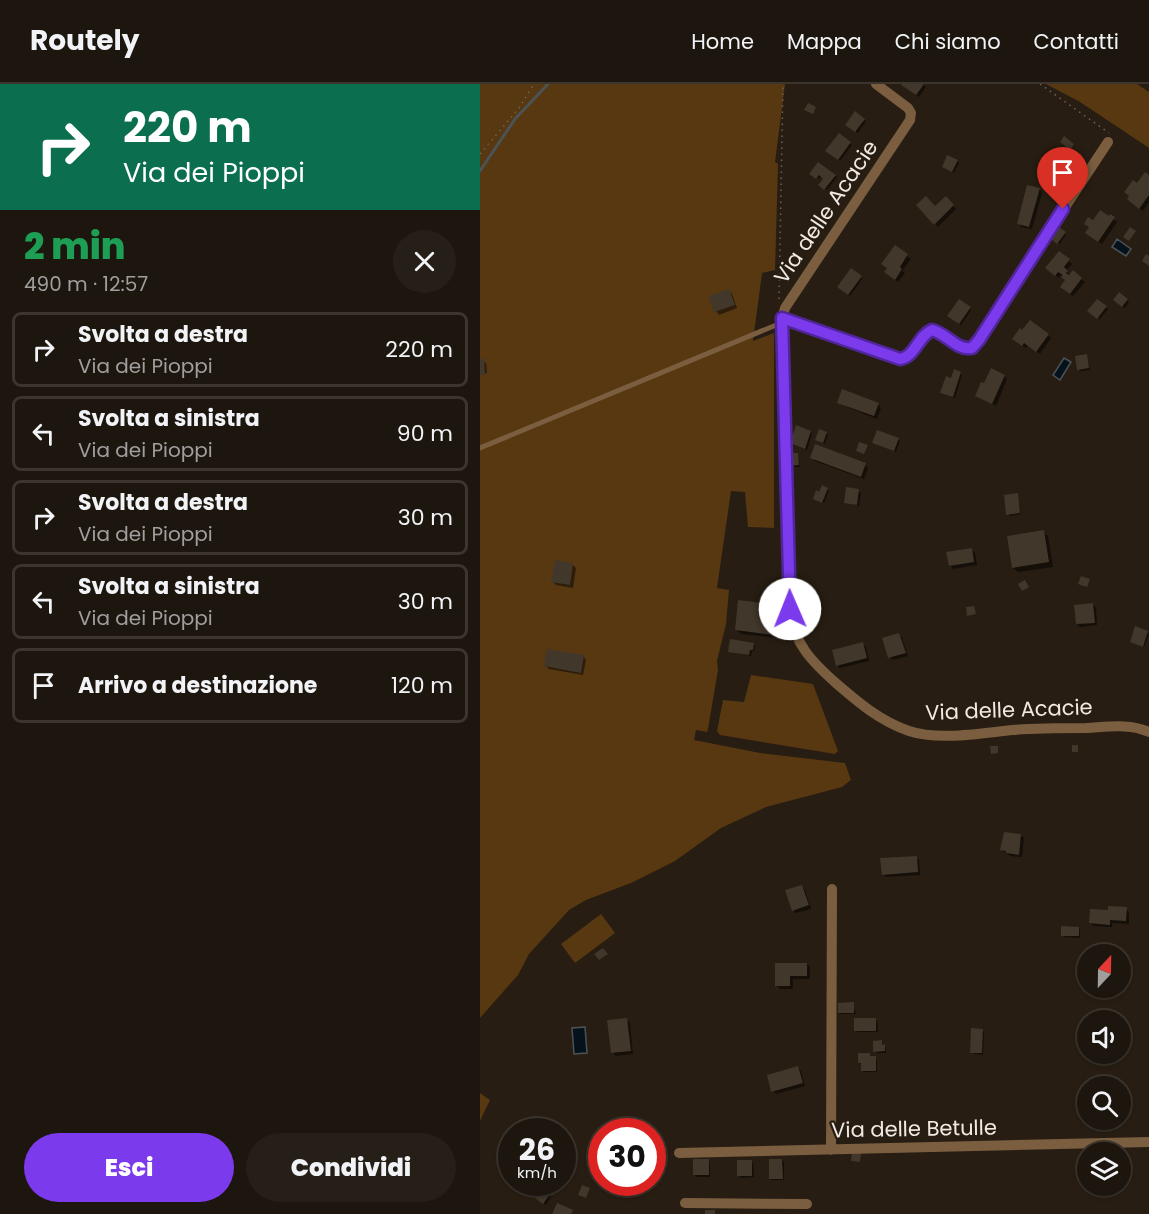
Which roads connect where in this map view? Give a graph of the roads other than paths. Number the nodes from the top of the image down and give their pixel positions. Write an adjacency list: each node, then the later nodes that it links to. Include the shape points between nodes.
1 (876, 84): 3 (street, Via delle Acacie, via 907,106 910,120 790,299)
2 (1108, 142): 3 (street, via 972,348 962,347 932,330 908,357 900,359)
3 (781, 320): 4 (lane); 5 (street, Via delle Acacie, via 790,612 797,639 809,659 868,710 917,733 1130,727)
4 (480, 448)
5 (1149, 732)
6 (832, 890): 8 (street)
7 (1149, 1142): 8 (street, Via delle Betulle)
8 (831, 1150): 9 (street, Via delle Betulle)
9 (679, 1152)
10 (685, 1203): 12 (street)
11 (807, 1204): 12 (street)
12 (754, 1209)

